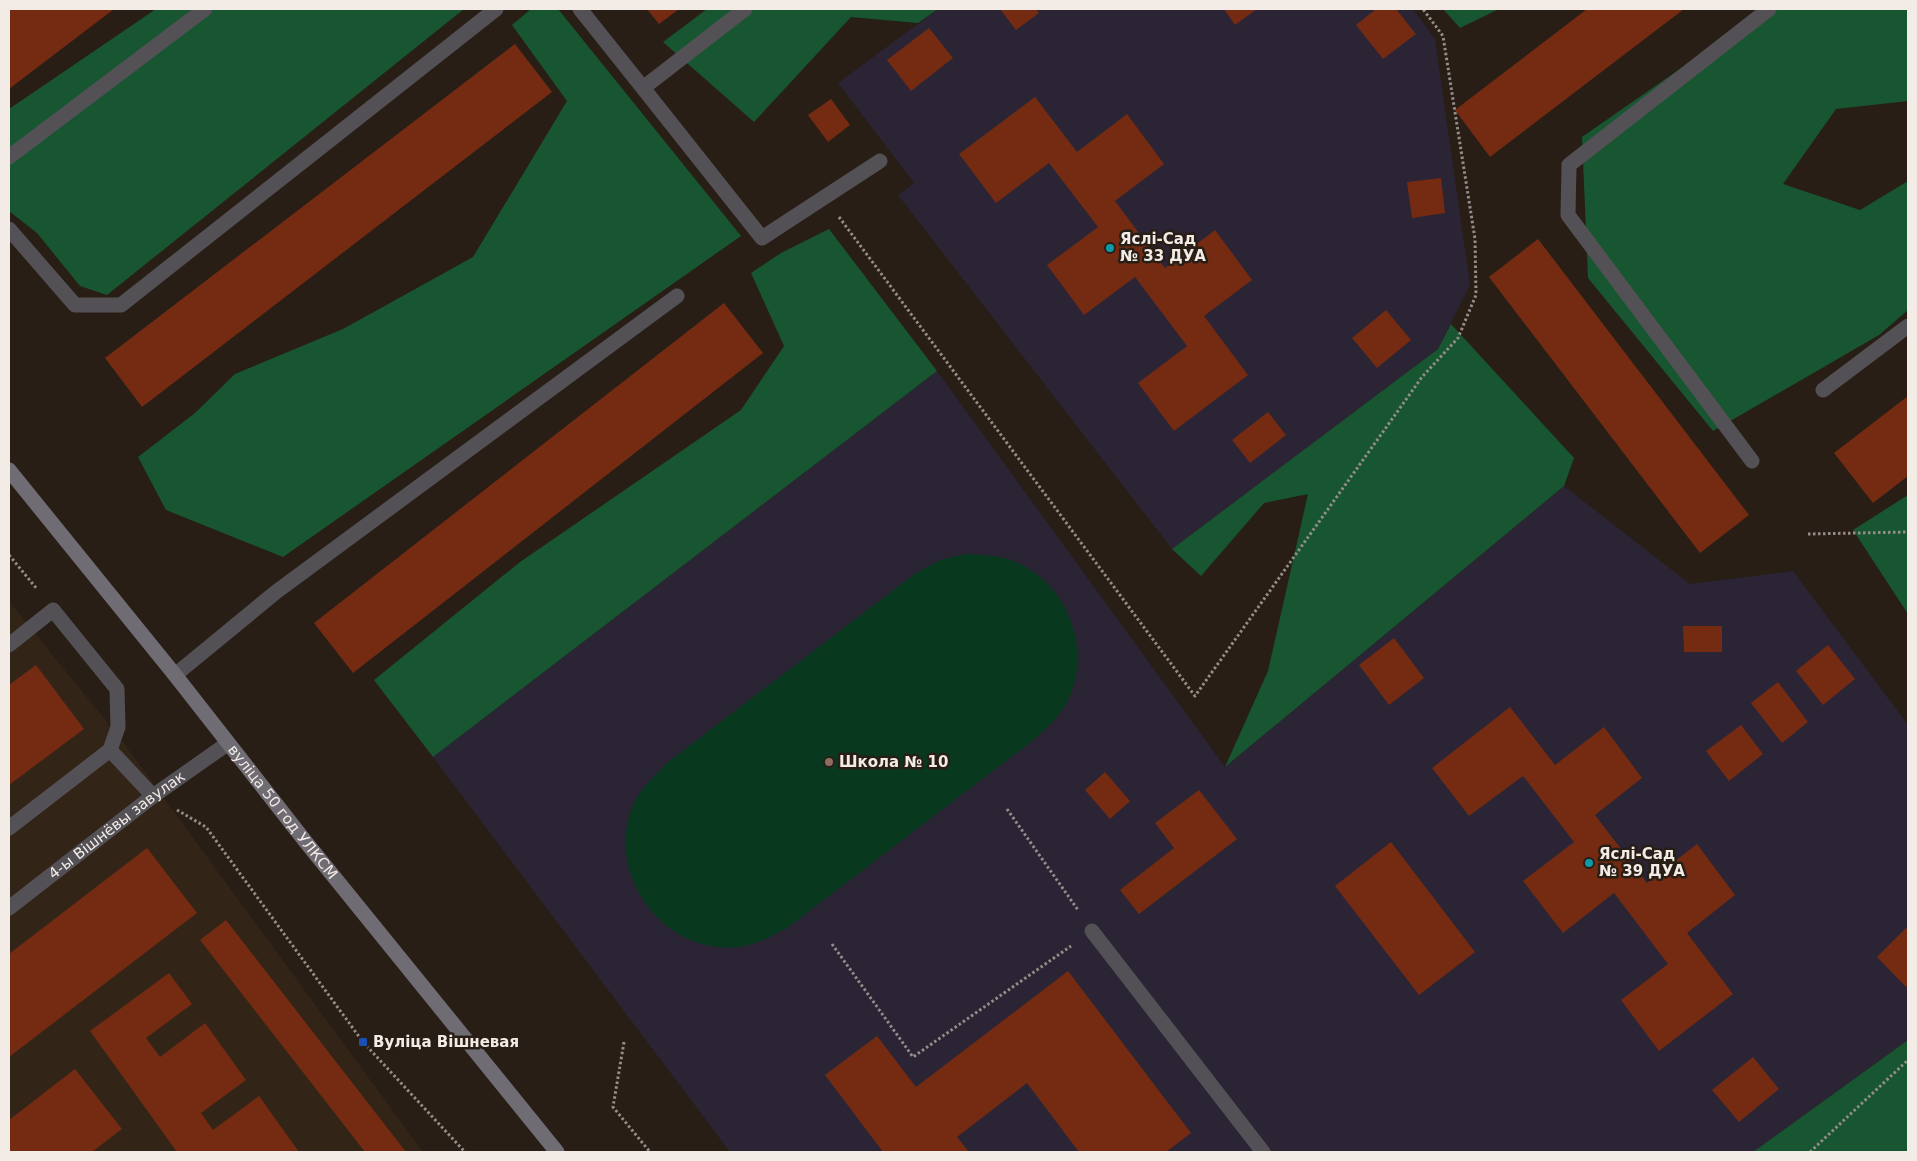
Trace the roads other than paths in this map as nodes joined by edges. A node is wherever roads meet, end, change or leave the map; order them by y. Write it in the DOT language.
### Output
graph roads {
  1 [pos="205,9"];
  2 [pos="496,9"];
  3 [pos="580,9"];
  4 [pos="745,9"];
  5 [pos="1769,9"];
  6 [pos="643,88"];
  7 [pos="9,157"];
  8 [pos="880,161"];
  9 [pos="9,229"];
  10 [pos="677,296"];
  11 [pos="1908,326"];
  12 [pos="1823,390"];
  13 [pos="1752,461"];
  14 [pos="9,470"];
  15 [pos="9,646"];
  16 [pos="175,675"];
  17 [pos="227,744"];
  18 [pos="110,750"];
  19 [pos="153,796"];
  20 [pos="9,828"];
  21 [pos="9,908"];
  22 [pos="1092,931"];
  23 [pos="557,1152"];
  24 [pos="1263,1152"];
  1 -- 7 [label="street"];
  2 -- 9 [label="street"];
  3 -- 6 [label="street"];
  4 -- 6 [label="street"];
  5 -- 13 [label="street"];
  6 -- 8 [label="street"];
  10 -- 16 [label="street"];
  11 -- 12 [label="street"];
  14 -- 16 [label="main road, вуліца 50 год УЛКСМ"];
  15 -- 18 [label="street"];
  16 -- 17 [label="main road, вуліца 50 год УЛКСМ"];
  17 -- 19 [label="street, 4-ы Вішнёвы завулак"];
  17 -- 23 [label="main road, вуліца 50 год УЛКСМ"];
  18 -- 19 [label="street"];
  18 -- 20 [label="street"];
  19 -- 21 [label="street, 4-ы Вішнёвы завулак"];
  22 -- 24 [label="street"];
}
